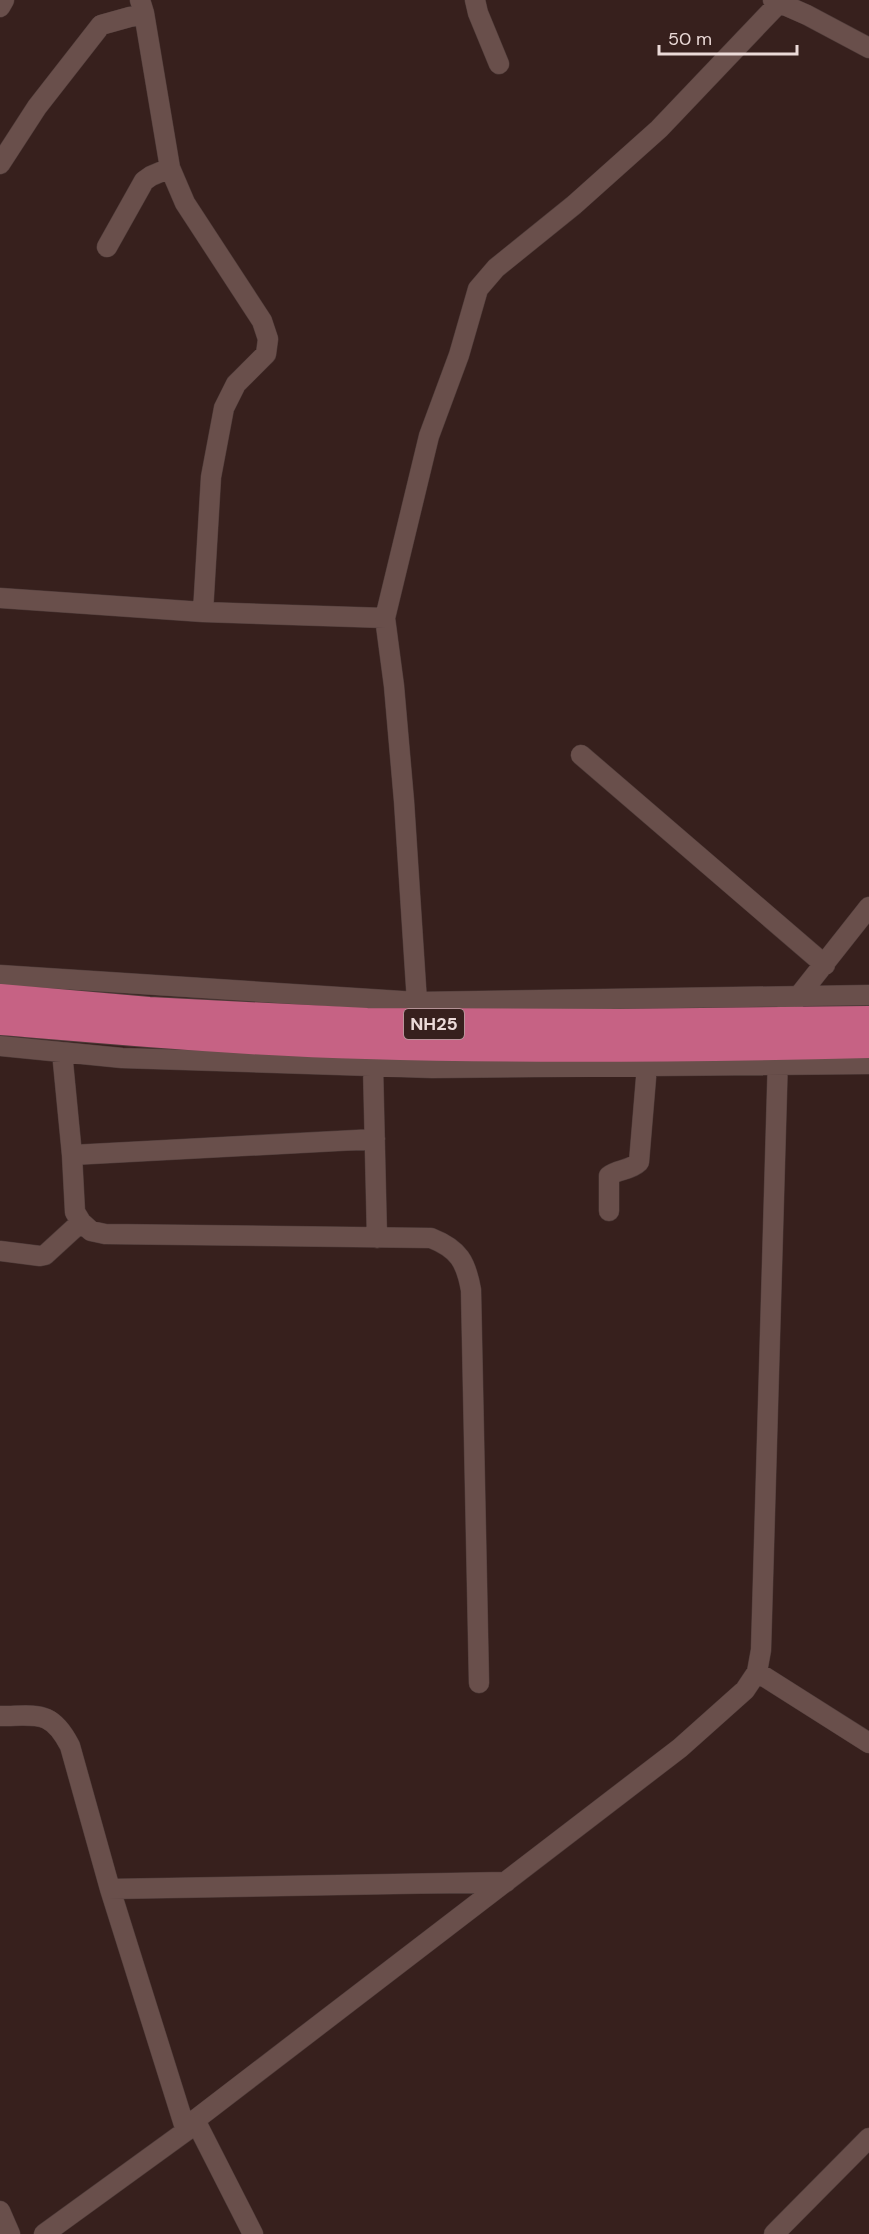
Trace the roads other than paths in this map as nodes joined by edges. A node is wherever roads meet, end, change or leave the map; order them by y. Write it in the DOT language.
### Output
graph roads {
  1 [pos="4,0"];
  2 [pos="475,0"];
  3 [pos="776,2"];
  4 [pos="0,7"];
  5 [pos="142,7"];
  6 [pos="869,48"];
  7 [pos="499,64"];
  8 [pos="0,164"];
  9 [pos="171,168"];
  10 [pos="107,247"];
  11 [pos="0,598"];
  12 [pos="203,612"];
  13 [pos="385,618"];
  14 [pos="581,755"];
  15 [pos="869,907"];
  16 [pos="825,965"];
  17 [pos="0,975"];
  18 [pos="869,994"];
  19 [pos="800,996"];
  20 [pos="0,998"];
  21 [pos="417,1002"];
  22 [pos="869,1020"];
  23 [pos="0,1021"];
  24 [pos="779,1044"];
  25 [pos="869,1044"];
  26 [pos="0,1046"];
  27 [pos="62,1052"];
  28 [pos="869,1064"];
  29 [pos="373,1066"];
  30 [pos="647,1066"];
  31 [pos="375,1139"];
  32 [pos="72,1155"];
  33 [pos="609,1211"];
  34 [pos="81,1222"];
  35 [pos="377,1238"];
  36 [pos="0,1251"];
  37 [pos="757,1672"];
  38 [pos="479,1683"];
  39 [pos="0,1716"];
  40 [pos="869,1743"];
  41 [pos="506,1882"];
  42 [pos="110,1889"];
  43 [pos="190,2126"];
  44 [pos="869,2138"];
  45 [pos="0,2211"];
  46 [pos="10,2234"];
  47 [pos="44,2234"];
  48 [pos="253,2234"];
  49 [pos="774,2234"];
  1 -- 4 [label="street"];
  2 -- 7 [label="street"];
  3 -- 6 [label="street"];
  3 -- 13 [label="street"];
  5 -- 8 [label="street"];
  5 -- 9 [label="street"];
  9 -- 10 [label="street"];
  9 -- 12 [label="street"];
  11 -- 12 [label="street"];
  12 -- 13 [label="street"];
  13 -- 21 [label="street"];
  14 -- 16 [label="street"];
  15 -- 16 [label="street"];
  16 -- 19 [label="street"];
  17 -- 21 [label="street"];
  18 -- 19 [label="street"];
  19 -- 21 [label="street"];
  19 -- 24 [label="street"];
  20 -- 24 [label="highway, NH25"];
  22 -- 24 [label="highway, NH25"];
  23 -- 24 [label="highway, NH25"];
  24 -- 25 [label="highway, NH25"];
  24 -- 28 [label="street"];
  24 -- 30 [label="street"];
  24 -- 37 [label="street"];
  26 -- 27 [label="street"];
  27 -- 29 [label="street"];
  27 -- 32 [label="street"];
  29 -- 30 [label="street"];
  29 -- 31 [label="street"];
  30 -- 33 [label="street"];
  31 -- 32 [label="street"];
  31 -- 35 [label="street"];
  32 -- 34 [label="street"];
  34 -- 35 [label="street"];
  34 -- 36 [label="street"];
  35 -- 38 [label="street"];
  37 -- 40 [label="street"];
  37 -- 41 [label="street"];
  39 -- 42 [label="street"];
  41 -- 42 [label="street"];
  41 -- 43 [label="street"];
  42 -- 43 [label="street"];
  43 -- 47 [label="street"];
  43 -- 48 [label="street"];
  44 -- 49 [label="street"];
  45 -- 46 [label="street"];
}
